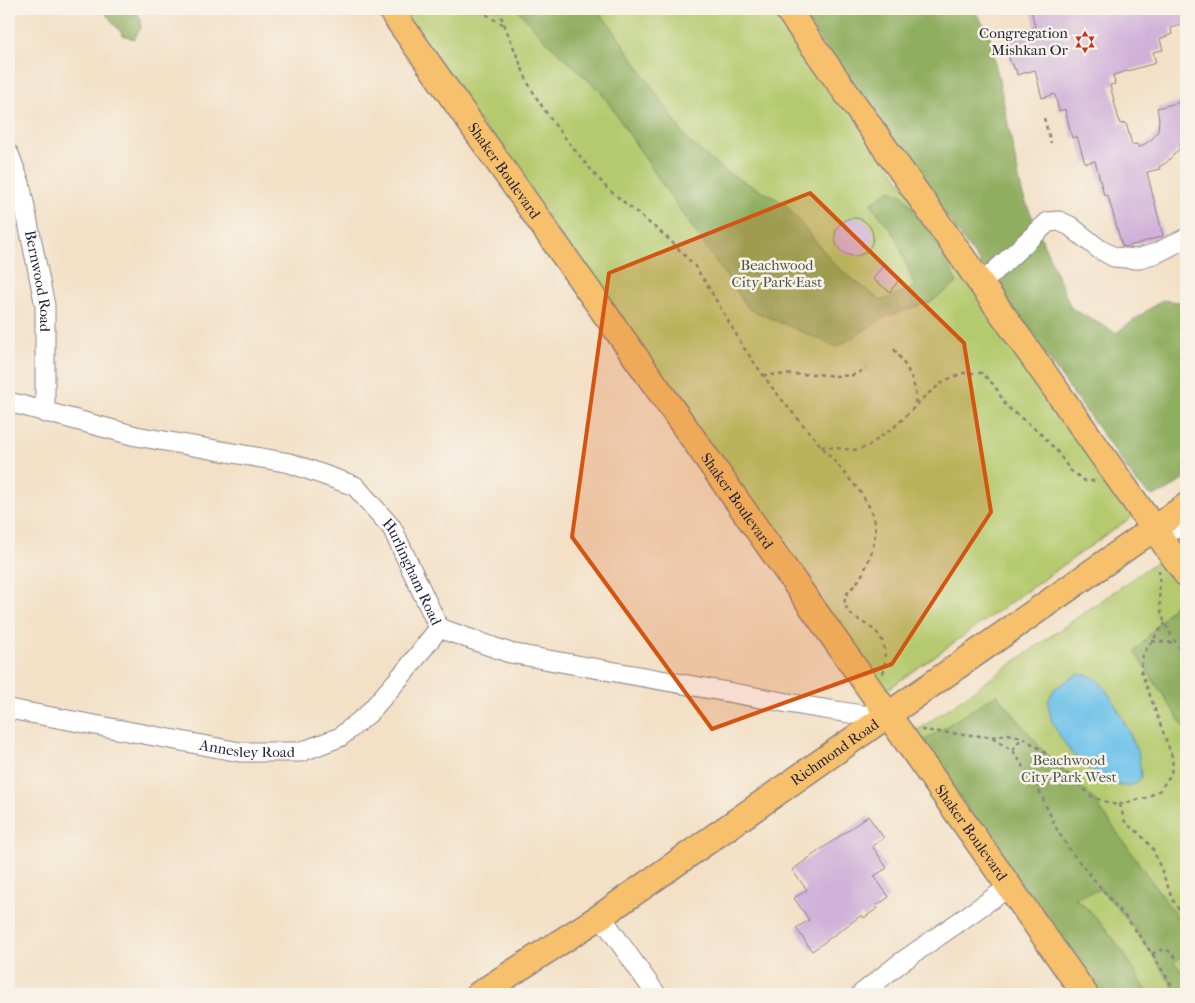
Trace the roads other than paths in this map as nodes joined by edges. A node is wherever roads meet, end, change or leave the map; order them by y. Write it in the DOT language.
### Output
graph roads {
  1 [pos="390,9"];
  2 [pos="787,9"];
  3 [pos="9,154"];
  4 [pos="1186,238"];
  5 [pos="981,284"];
  6 [pos="9,402"];
  7 [pos="45,413"];
  8 [pos="1186,506"];
  9 [pos="1154,529"];
  10 [pos="1186,529"];
  11 [pos="1186,574"];
  12 [pos="439,628"];
  13 [pos="9,708"];
  14 [pos="888,715"];
  15 [pos="1009,887"];
  16 [pos="601,916"];
  17 [pos="479,994"];
  18 [pos="656,994"];
  19 [pos="861,994"];
  20 [pos="1085,994"];
  1 -- 14 [label="main road, Shaker Boulevard"];
  2 -- 5 [label="main road"];
  3 -- 7 [label="street, Bernwood Road"];
  4 -- 5 [label="street"];
  5 -- 9 [label="main road"];
  6 -- 7 [label="street, Hurlingham Road"];
  7 -- 12 [label="street, Hurlingham Road"];
  8 -- 9 [label="main road, Richmond Road"];
  9 -- 10 [label="street"];
  9 -- 11 [label="main road"];
  9 -- 14 [label="main road, Richmond Road"];
  12 -- 13 [label="street, Annesley Road"];
  12 -- 14 [label="street, Hurlingham Road"];
  14 -- 15 [label="main road, Shaker Boulevard"];
  14 -- 16 [label="main road, Richmond Road"];
  15 -- 19 [label="street"];
  15 -- 20 [label="main road, Shaker Boulevard"];
  16 -- 17 [label="main road, Richmond Road"];
  16 -- 18 [label="street"];
}
